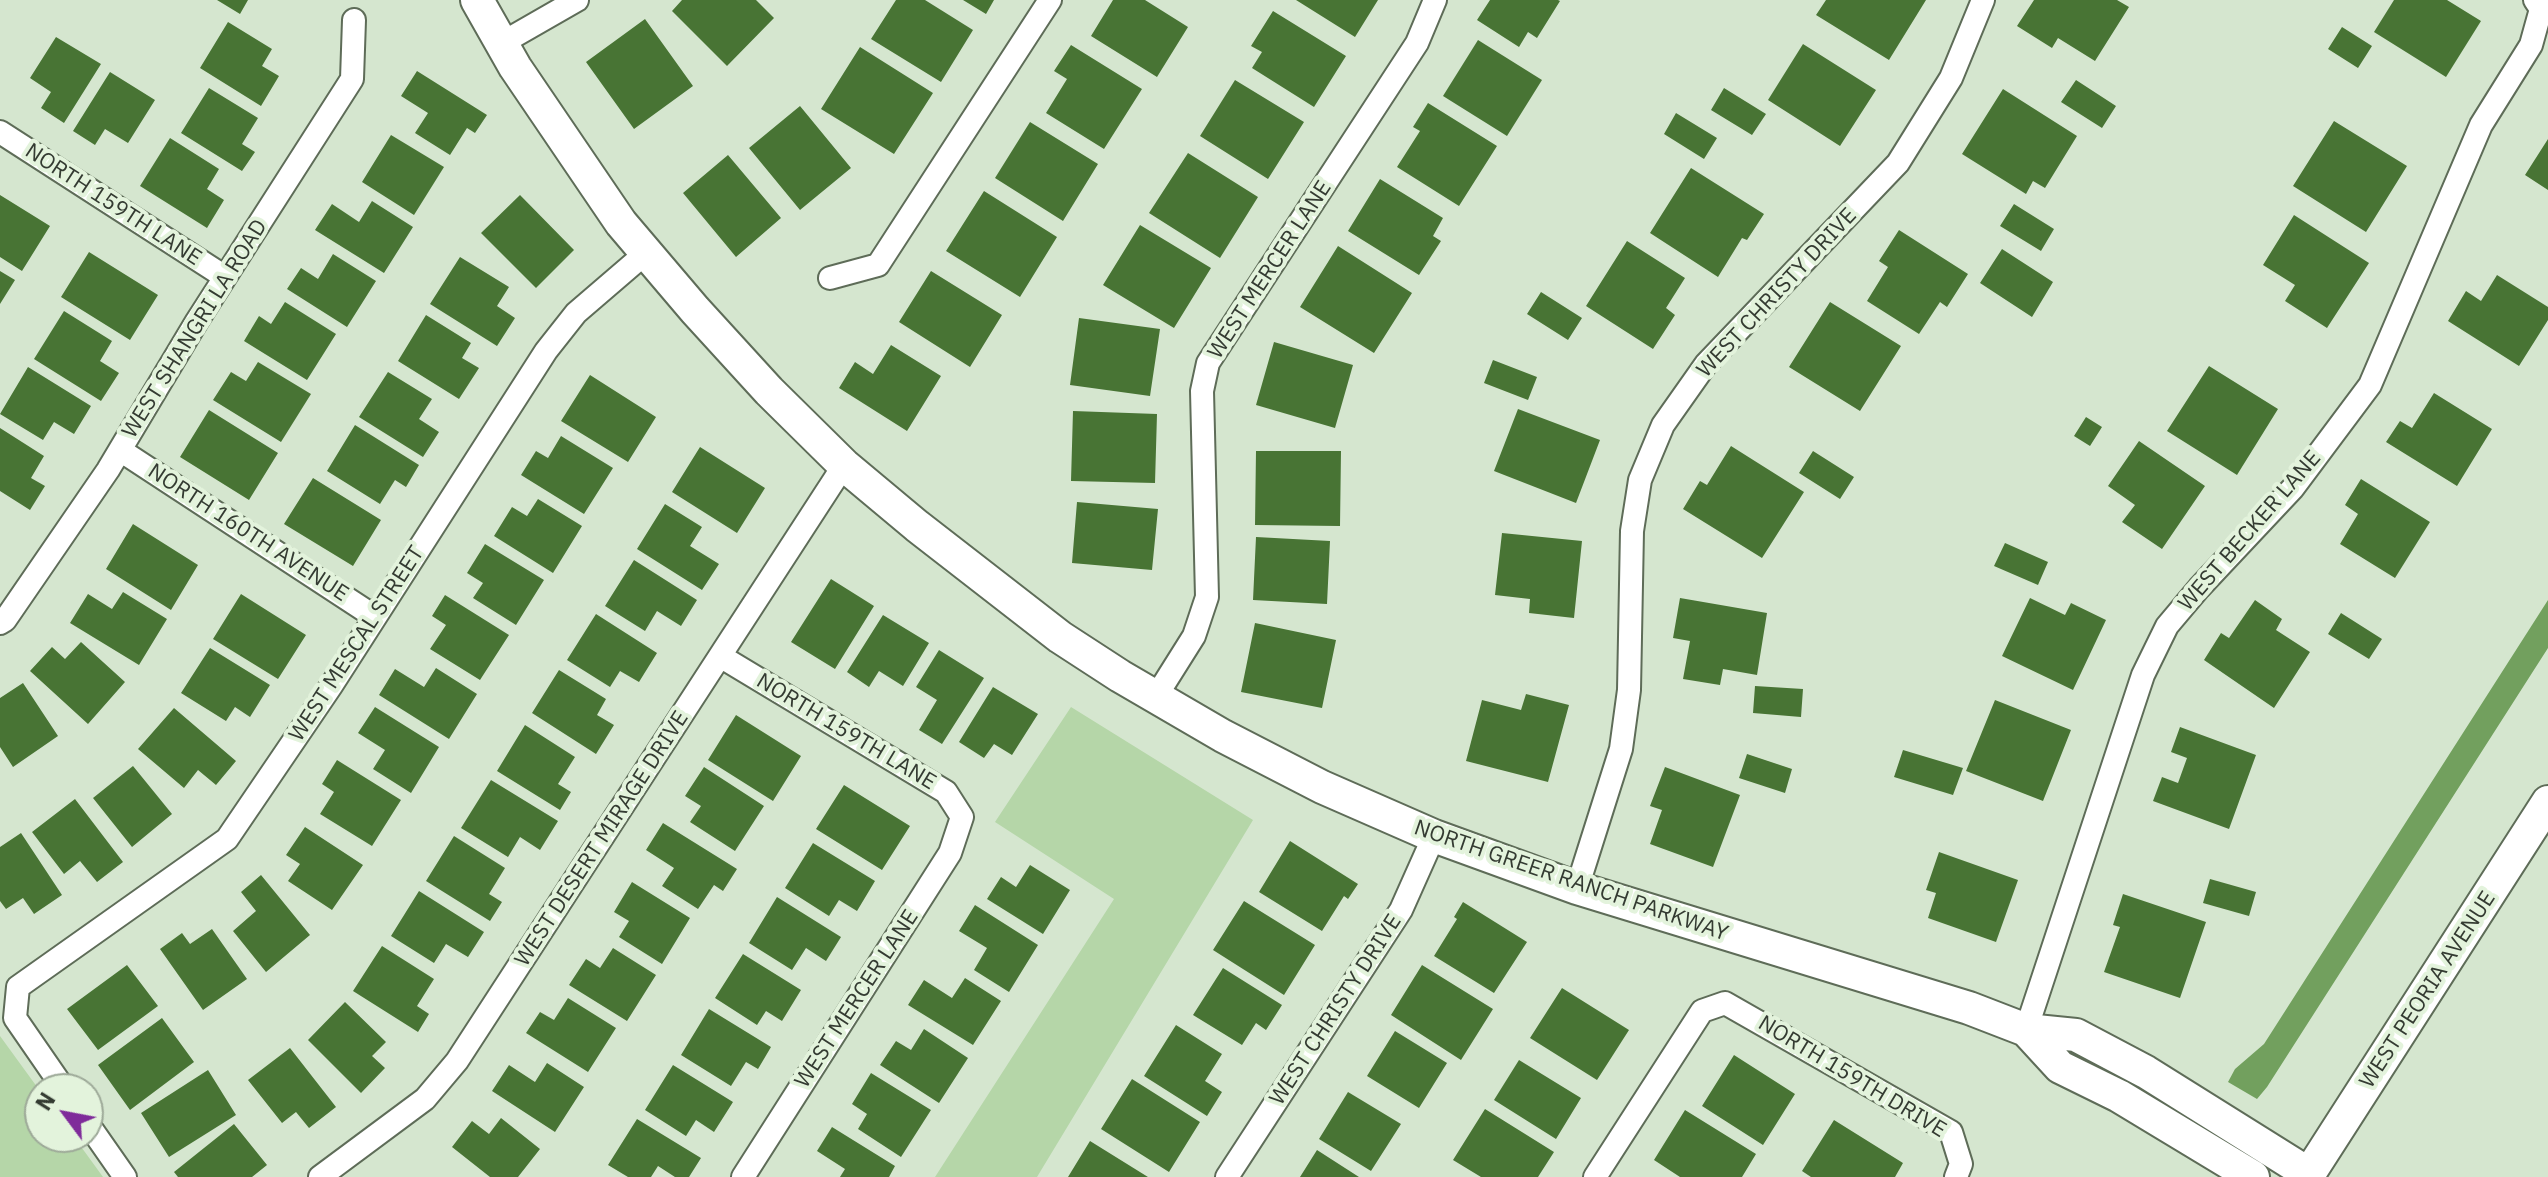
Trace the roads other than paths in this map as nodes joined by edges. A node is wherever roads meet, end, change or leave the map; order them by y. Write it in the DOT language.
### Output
graph roads {
  1 [pos="477,0"];
  2 [pos="577,0"];
  3 [pos="1050,0"];
  4 [pos="1435,0"];
  5 [pos="1983,0"];
  6 [pos="2538,5"];
  7 [pos="354,20"];
  8 [pos="502,43"];
  9 [pos="0,132"];
  10 [pos="647,252"];
  11 [pos="225,277"];
  12 [pos="830,278"];
  13 [pos="120,450"];
  14 [pos="844,465"];
  15 [pos="375,617"];
  16 [pos="0,623"];
  17 [pos="720,656"];
  18 [pos="1155,698"];
  19 [pos="2548,802"];
  20 [pos="962,817"];
  21 [pos="1434,836"];
  22 [pos="1577,888"];
  23 [pos="2026,1030"];
  24 [pos="53,1073"];
  25 [pos="104,1147"];
  26 [pos="1959,1171"];
  27 [pos="329,1175"];
  28 [pos="2310,1176"];
  29 [pos="125,1177"];
  30 [pos="743,1177"];
  31 [pos="1227,1177"];
  32 [pos="1595,1177"];
  33 [pos="2253,1177"];
  1 -- 8 [label="street, NORTH GREER RANCH PARKWAY"];
  2 -- 8 [label="street"];
  3 -- 12 [label="street"];
  4 -- 18 [label="street, WEST MERCER LANE"];
  5 -- 22 [label="street, WEST CHRISTY DRIVE"];
  6 -- 23 [label="street, WEST BECKER LANE"];
  7 -- 11 [label="street, WEST SHANGRI LA ROAD"];
  8 -- 10 [label="street, NORTH GREER RANCH PARKWAY"];
  9 -- 11 [label="street, NORTH 159TH LANE"];
  10 -- 14 [label="street, NORTH GREER RANCH PARKWAY"];
  10 -- 15 [label="street, WEST MESCAL STREET"];
  11 -- 13 [label="street, WEST SHANGRI LA ROAD"];
  13 -- 15 [label="street, NORTH 160TH AVENUE"];
  13 -- 16 [label="street, WEST SHANGRI LA ROAD"];
  14 -- 17 [label="street, WEST DESERT MIRAGE DRIVE"];
  14 -- 18 [label="street, NORTH GREER RANCH PARKWAY"];
  15 -- 24 [label="street, WEST MESCAL STREET"];
  17 -- 20 [label="street, NORTH 159TH LANE"];
  17 -- 27 [label="street, WEST DESERT MIRAGE DRIVE"];
  18 -- 21 [label="street, NORTH GREER RANCH PARKWAY"];
  19 -- 28 [label="street, WEST PEORIA AVENUE"];
  20 -- 30 [label="street, WEST MERCER LANE"];
  21 -- 22 [label="street, NORTH GREER RANCH PARKWAY"];
  21 -- 31 [label="street, WEST CHRISTY DRIVE"];
  22 -- 23 [label="street, NORTH GREER RANCH PARKWAY"];
  23 -- 28 [label="street, NORTH GREER RANCH PARKWAY"];
  23 -- 33 [label="street, NORTH GREER RANCH PARKWAY"];
  25 -- 29 [label="street"];
  26 -- 32 [label="street, NORTH 159TH DRIVE"];
}
